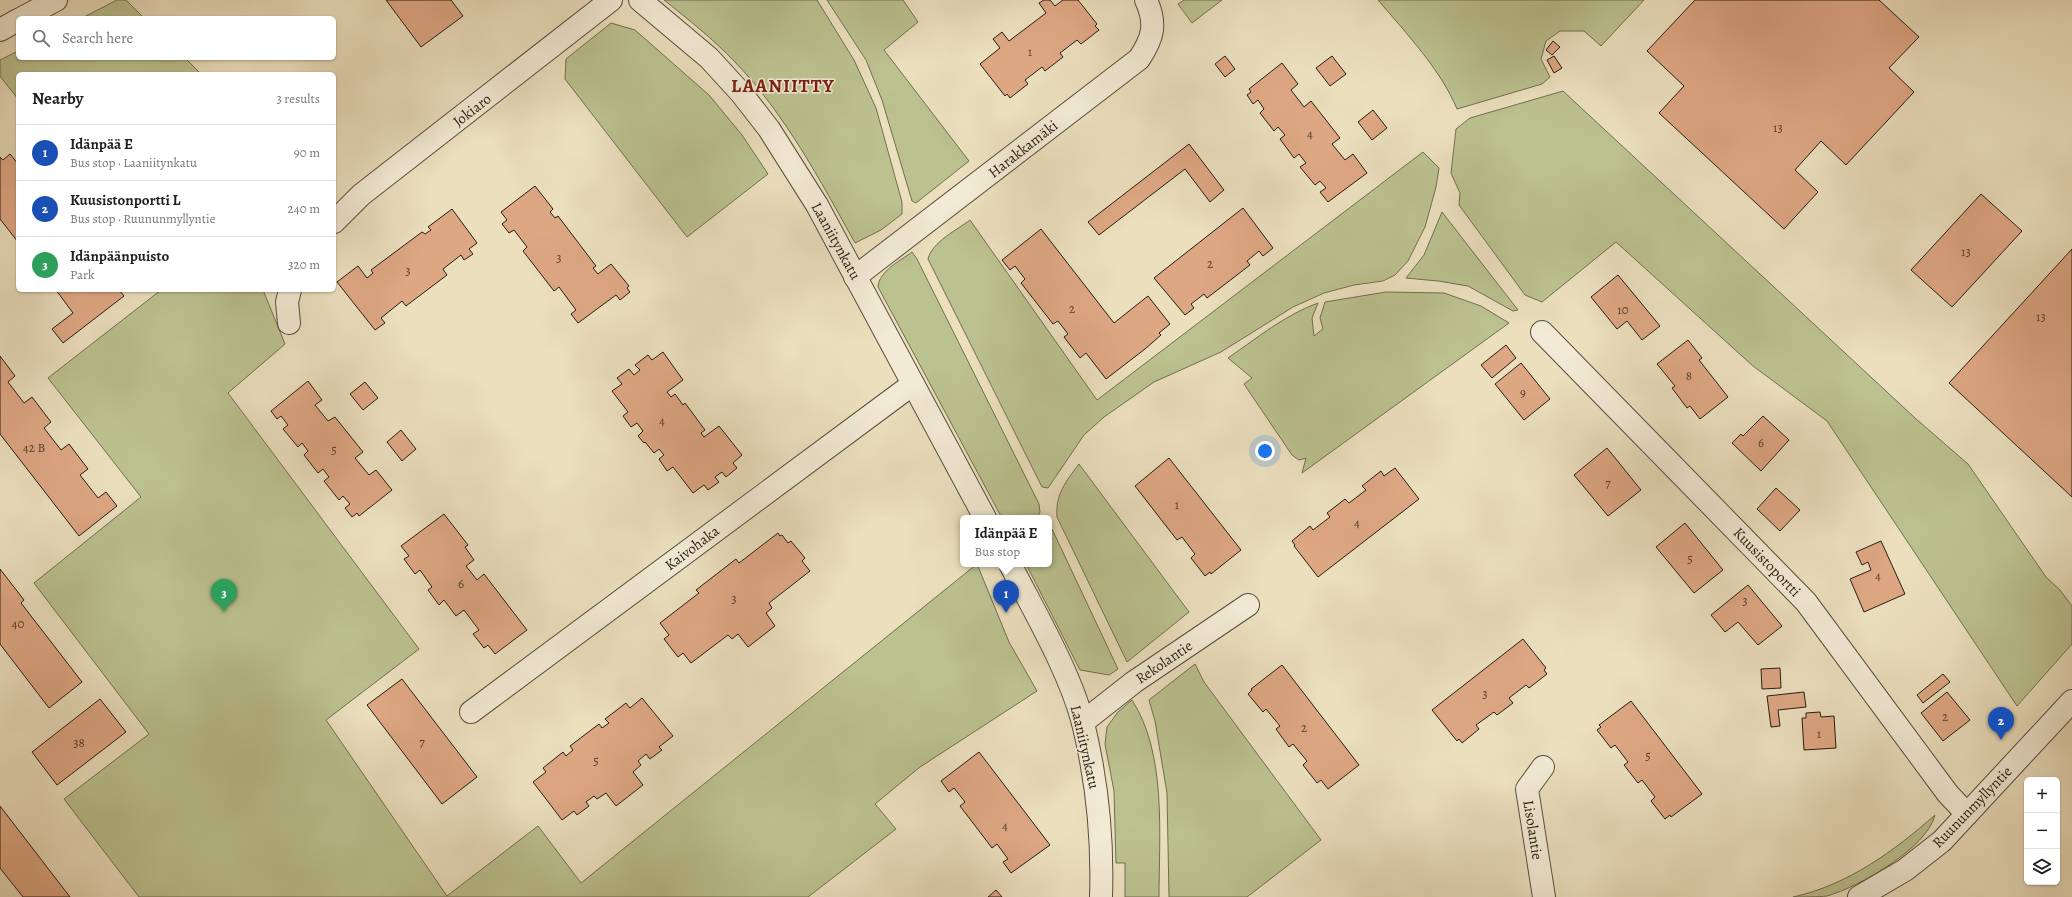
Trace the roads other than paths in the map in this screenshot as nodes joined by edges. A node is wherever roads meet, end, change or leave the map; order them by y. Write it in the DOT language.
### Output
graph roads {
  1 [pos="56,0"];
  2 [pos="611,0"];
  3 [pos="640,0"];
  4 [pos="1146,0"];
  5 [pos="26,16"];
  6 [pos="16,21"];
  7 [pos="0,30"];
  8 [pos="336,220"];
  9 [pos="855,277"];
  10 [pos="290,292"];
  11 [pos="290,322"];
  12 [pos="1542,332"];
  13 [pos="913,384"];
  14 [pos="983,515"];
  15 [pos="1012,567"];
  16 [pos="1248,605"];
  17 [pos="2072,701"];
  18 [pos="471,712"];
  19 [pos="1083,722"];
  20 [pos="1543,767"];
  21 [pos="1967,814"];
  22 [pos="1101,897"];
  23 [pos="1544,897"];
  24 [pos="1859,897"];
  1 -- 5 [label="street"];
  2 -- 8 [label="street, Jokiaro"];
  3 -- 9 [label="street, Laaniitynkatu"];
  4 -- 9 [label="street, Harakkamäki"];
  6 -- 7 [label="street"];
  9 -- 13 [label="street, Laaniitynkatu"];
  10 -- 11 [label="street"];
  12 -- 21 [label="street, Kuusistoportti"];
  13 -- 14 [label="street, Laaniitynkatu"];
  13 -- 18 [label="street, Kaivohaka"];
  15 -- 19 [label="street, Laaniitynkatu"];
  16 -- 19 [label="street, Rekolantie"];
  17 -- 21 [label="street, Ruununmyllyntie"];
  19 -- 22 [label="street, Laaniitynkatu"];
  20 -- 23 [label="street, Lisolantie"];
  21 -- 24 [label="street, Ruununmyllyntie"];
}
